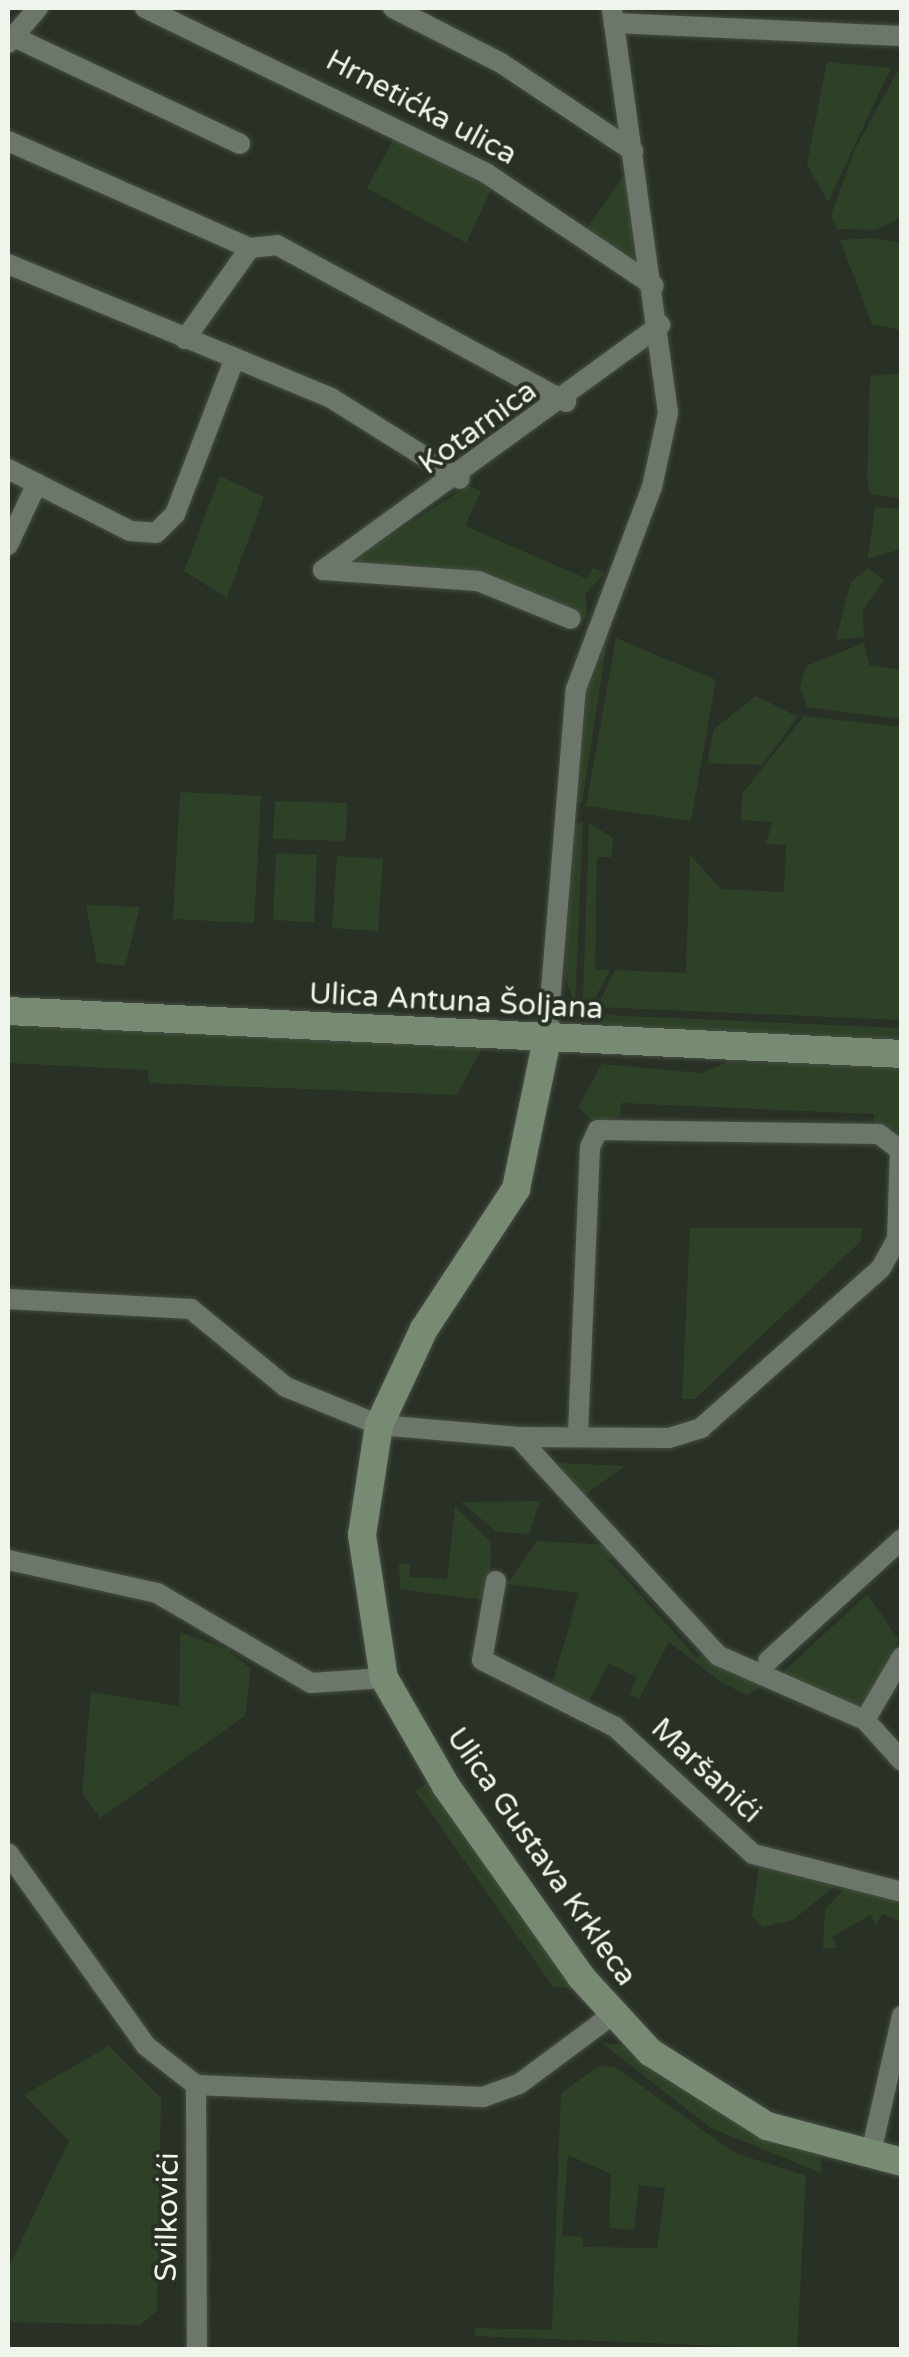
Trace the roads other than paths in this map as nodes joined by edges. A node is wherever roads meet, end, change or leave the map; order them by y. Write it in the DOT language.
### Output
graph roads {
  1 [pos="38,8"];
  2 [pos="145,8"];
  3 [pos="393,8"];
  4 [pos="613,15"];
  5 [pos="902,36"];
  6 [pos="11,40"];
  7 [pos="8,141"];
  8 [pos="240,144"];
  9 [pos="633,151"];
  10 [pos="250,248"];
  11 [pos="8,264"];
  12 [pos="654,286"];
  13 [pos="660,325"];
  14 [pos="184,338"];
  15 [pos="235,358"];
  16 [pos="566,402"];
  17 [pos="8,468"];
  18 [pos="460,479"];
  19 [pos="37,482"];
  20 [pos="8,546"];
  21 [pos="571,619"];
  22 [pos="8,1011"];
  23 [pos="547,1040"];
  24 [pos="902,1054"];
  25 [pos="896,1260"];
  26 [pos="8,1298"];
  27 [pos="379,1424"];
  28 [pos="578,1436"];
  29 [pos="518,1437"];
  30 [pos="902,1539"];
  31 [pos="8,1560"];
  32 [pos="496,1581"];
  33 [pos="902,1656"];
  34 [pos="768,1661"];
  35 [pos="384,1678"];
  36 [pos="865,1720"];
  37 [pos="902,1761"];
  38 [pos="8,1853"];
  39 [pos="902,1892"];
  40 [pos="612,2016"];
  41 [pos="902,2016"];
  42 [pos="196,2085"];
  43 [pos="870,2158"];
  44 [pos="902,2162"];
  45 [pos="197,2350"];
  1 -- 6 [label="street"];
  2 -- 12 [label="street, Hrnetićka ulica"];
  3 -- 9 [label="street"];
  4 -- 5 [label="street"];
  4 -- 9 [label="street"];
  6 -- 8 [label="street"];
  7 -- 10 [label="street"];
  9 -- 12 [label="street"];
  10 -- 14 [label="street"];
  10 -- 16 [label="street"];
  11 -- 14 [label="street"];
  12 -- 13 [label="street"];
  13 -- 16 [label="street, Kotarnica"];
  13 -- 23 [label="street"];
  14 -- 15 [label="street"];
  15 -- 18 [label="street"];
  15 -- 19 [label="street"];
  16 -- 18 [label="street, Kotarnica"];
  17 -- 19 [label="street"];
  18 -- 21 [label="street, Kotarnica"];
  19 -- 20 [label="street"];
  22 -- 23 [label="street, Ulica Antuna Šoljana"];
  23 -- 24 [label="street, Ulica Antuna Šoljana"];
  23 -- 27 [label="street, Ulica Gustava Krkleca"];
  25 -- 28 [label="street"];
  25 -- 28 [label="street"];
  26 -- 27 [label="street"];
  27 -- 29 [label="street"];
  27 -- 35 [label="street, Ulica Gustava Krkleca"];
  28 -- 29 [label="street"];
  29 -- 36 [label="street"];
  30 -- 34 [label="street"];
  31 -- 35 [label="street"];
  32 -- 39 [label="street, Maršanići"];
  33 -- 36 [label="street"];
  35 -- 40 [label="street, Ulica Gustava Krkleca"];
  36 -- 37 [label="street"];
  38 -- 42 [label="street"];
  40 -- 42 [label="street"];
  40 -- 43 [label="street, Ulica Gustava Krkleca"];
  41 -- 43 [label="street"];
  42 -- 45 [label="street, Svilkovići"];
  43 -- 44 [label="street, Ulica Gustava Krkleca"];
}
